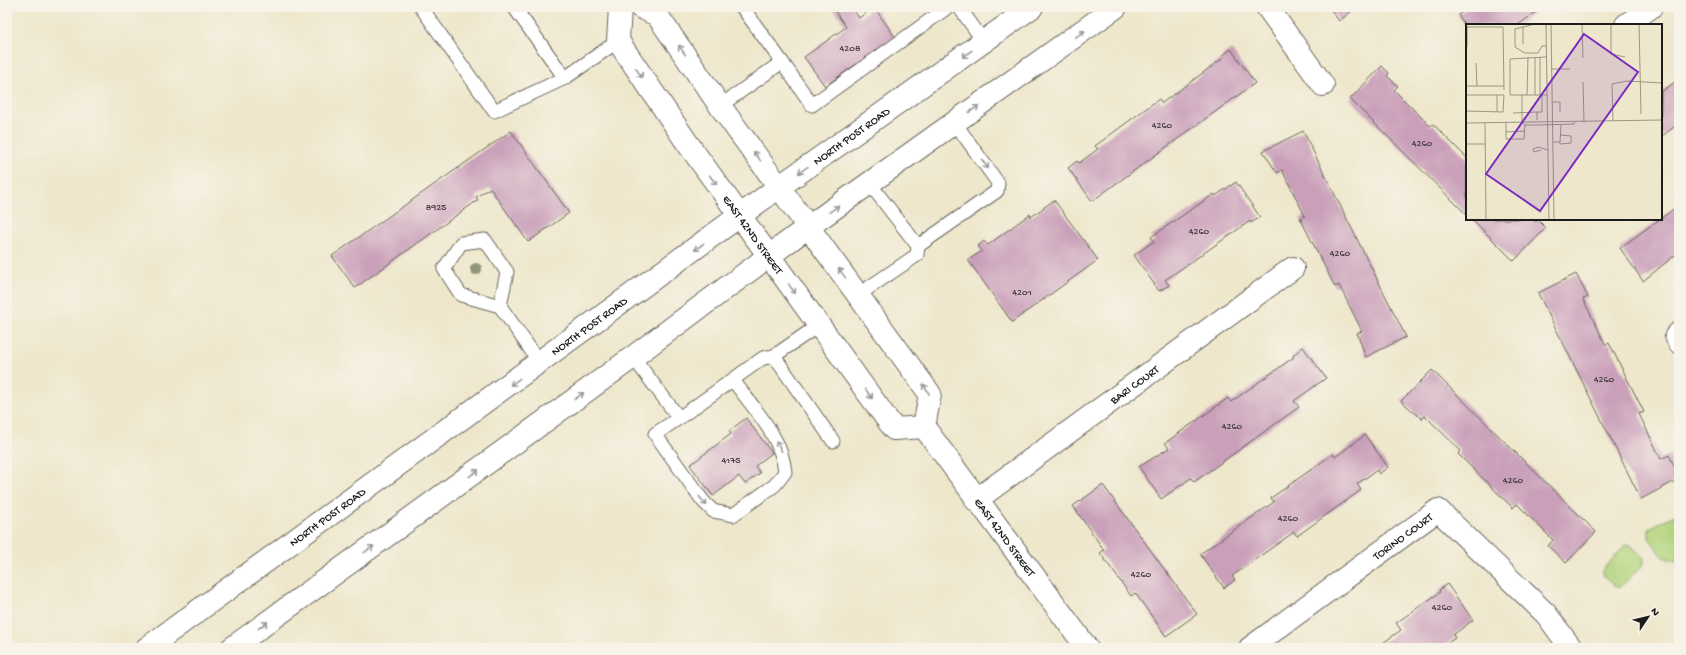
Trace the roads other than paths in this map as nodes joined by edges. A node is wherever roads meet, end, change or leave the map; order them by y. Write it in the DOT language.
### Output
graph roads {
  1 [pos="421,7"];
  2 [pos="514,7"];
  3 [pos="620,7"];
  4 [pos="640,7"];
  5 [pos="742,7"];
  6 [pos="948,7"];
  7 [pos="959,7"];
  8 [pos="1032,7"];
  9 [pos="1116,7"];
  10 [pos="1267,7"];
  11 [pos="1651,7"];
  12 [pos="1627,24"];
  13 [pos="618,41"];
  14 [pos="984,42"];
  15 [pos="782,62"];
  16 [pos="565,78"];
  17 [pos="1323,85"];
  18 [pos="720,106"];
  19 [pos="955,122"];
  20 [pos="870,184"];
  21 [pos="779,187"];
  22 [pos="740,216"];
  23 [pos="808,228"];
  24 [pos="918,246"];
  25 [pos="769,258"];
  26 [pos="1293,268"];
  27 [pos="858,295"];
  28 [pos="500,306"];
  29 [pos="819,325"];
  30 [pos="1679,333"];
  31 [pos="1679,342"];
  32 [pos="774,356"];
  33 [pos="633,357"];
  34 [pos="540,363"];
  35 [pos="733,380"];
  36 [pos="679,418"];
  37 [pos="924,427"];
  38 [pos="833,441"];
  39 [pos="976,500"];
  40 [pos="147,648"];
  41 [pos="232,648"];
  42 [pos="1087,648"];
  43 [pos="1250,648"];
  44 [pos="1571,648"];
  1 -- 16 [label="lane"];
  2 -- 16 [label="lane"];
  3 -- 13 [label="street"];
  18 -- 4 [label="street, one-way"];
  5 -- 15 [label="lane"];
  6 -- 15 [label="lane"];
  7 -- 14 [label="lane"];
  8 -- 14 [label="street, NORTH POST ROAD"];
  19 -- 9 [label="street, one-way"];
  10 -- 17 [label="street"];
  11 -- 12 [label="street"];
  13 -- 16 [label="lane"];
  13 -- 22 [label="street, EAST 42ND STREET, one-way"];
  14 -- 21 [label="street, NORTH POST ROAD, one-way"];
  15 -- 18 [label="lane"];
  21 -- 18 [label="street, one-way"];
  19 -- 20 [label="street"];
  19 -- 24 [label="lane, one-way"];
  23 -- 20 [label="street, one-way"];
  20 -- 24 [label="lane"];
  21 -- 22 [label="street, NORTH POST ROAD"];
  21 -- 23 [label="street"];
  22 -- 25 [label="street, EAST 42ND STREET"];
  22 -- 34 [label="street, NORTH POST ROAD, one-way"];
  23 -- 25 [label="street"];
  27 -- 23 [label="street, one-way"];
  24 -- 27 [label="lane"];
  25 -- 29 [label="street, EAST 42ND STREET, one-way"];
  25 -- 33 [label="street"];
  26 -- 39 [label="street, BARI COURT"];
  37 -- 27 [label="street, one-way"];
  28 -- 28 [label="lane"];
  28 -- 34 [label="lane"];
  29 -- 32 [label="lane"];
  29 -- 37 [label="street, EAST 42ND STREET, one-way"];
  30 -- 31 [label="street"];
  32 -- 35 [label="lane"];
  32 -- 38 [label="lane"];
  33 -- 36 [label="lane"];
  41 -- 33 [label="street, one-way"];
  34 -- 40 [label="street, NORTH POST ROAD, one-way"];
  35 -- 36 [label="lane"];
  36 -- 35 [label="lane, one-way"];
  37 -- 39 [label="street, EAST 42ND STREET"];
  39 -- 42 [label="street, EAST 42ND STREET"];
  43 -- 44 [label="street, TORINO COURT"];
}
